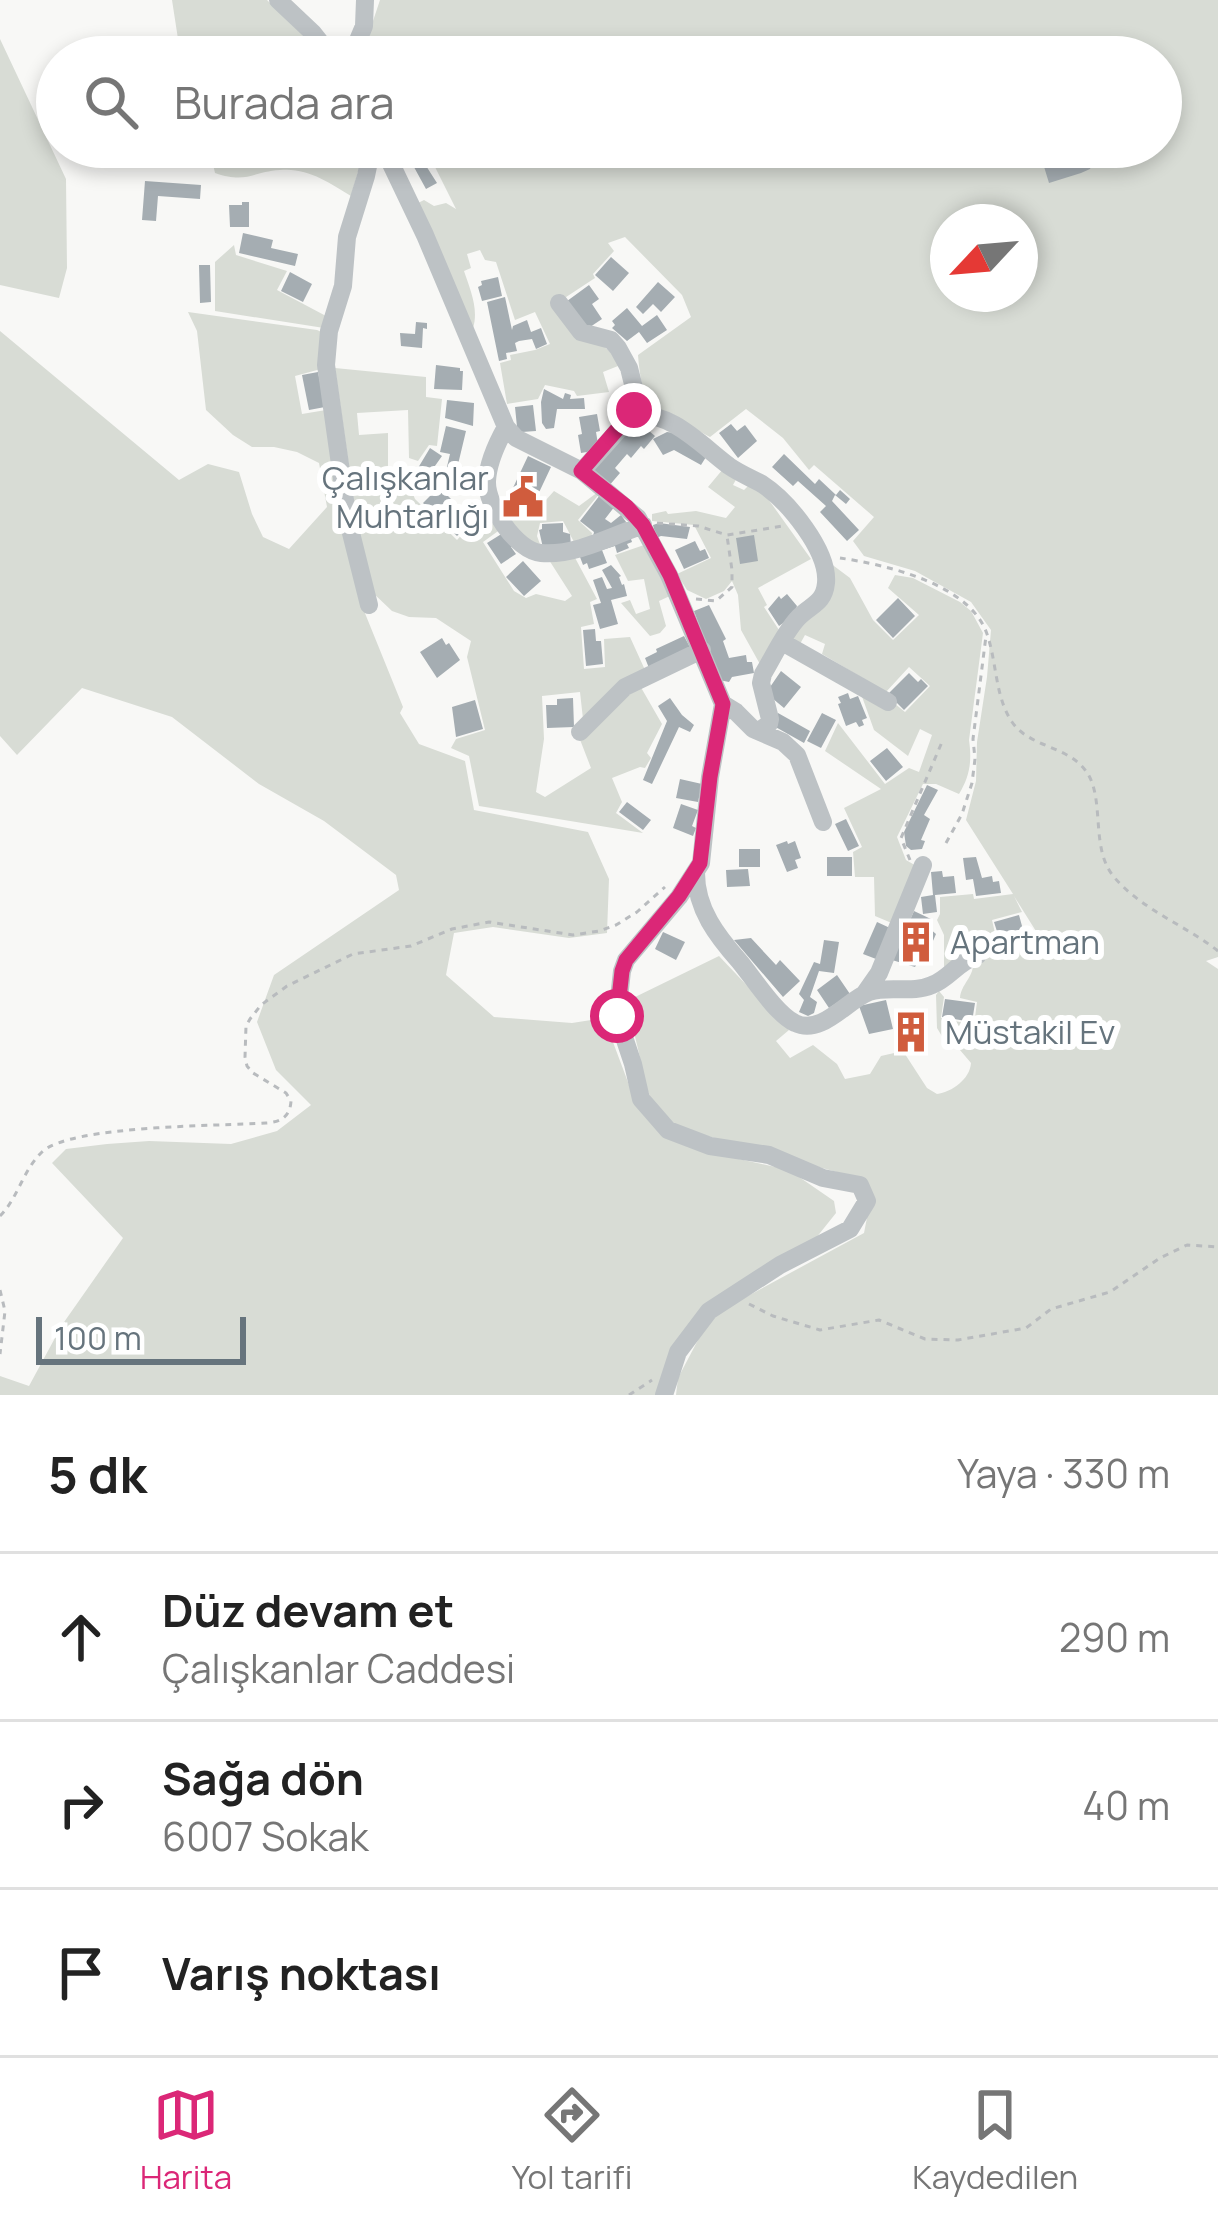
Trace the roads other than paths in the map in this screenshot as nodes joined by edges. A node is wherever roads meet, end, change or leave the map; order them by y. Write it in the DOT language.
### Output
graph roads {
  1 [pos="278,0"];
  2 [pos="365,0"];
  3 [pos="316,36"];
  4 [pos="360,36"];
  5 [pos="368,168"];
  6 [pos="392,168"];
  7 [pos="559,303"];
  8 [pos="632,415"];
  9 [pos="506,427"];
  10 [pos="581,471"];
  11 [pos="643,525"];
  12 [pos="368,605"];
  13 [pos="782,642"];
  14 [pos="702,650"];
  15 [pos="888,703"];
  16 [pos="723,704"];
  17 [pos="760,730"];
  18 [pos="580,732"];
  19 [pos="824,822"];
  20 [pos="700,864"];
  21 [pos="923,865"];
  22 [pos="978,955"];
  23 [pos="866,993"];
  24 [pos="664,1395"];
  1 -- 3 [label="street"];
  2 -- 4 [label="street"];
  5 -- 12 [label="street"];
  6 -- 9 [label="street"];
  7 -- 8 [label="street"];
  8 -- 10 [label="street"];
  8 -- 13 [label="street"];
  9 -- 10 [label="street"];
  9 -- 11 [label="street"];
  10 -- 11 [label="street"];
  11 -- 14 [label="street"];
  13 -- 15 [label="street"];
  13 -- 17 [label="street"];
  14 -- 16 [label="street"];
  14 -- 18 [label="street"];
  16 -- 17 [label="street"];
  16 -- 20 [label="street"];
  17 -- 19 [label="street"];
  20 -- 23 [label="street"];
  20 -- 24 [label="street"];
  21 -- 23 [label="street"];
  22 -- 23 [label="street"];
}
